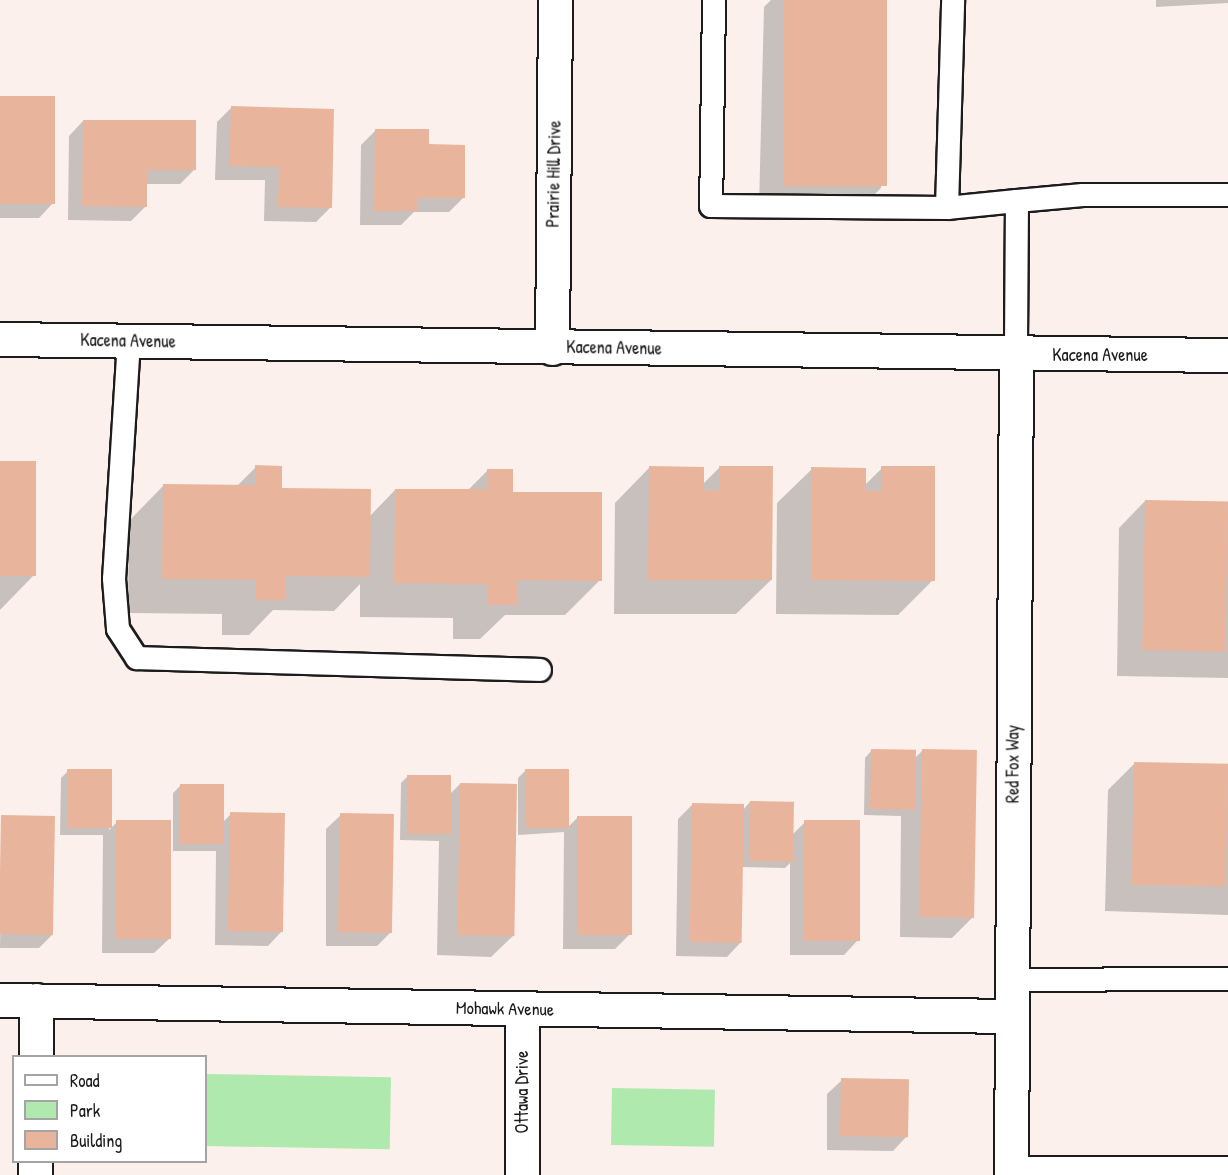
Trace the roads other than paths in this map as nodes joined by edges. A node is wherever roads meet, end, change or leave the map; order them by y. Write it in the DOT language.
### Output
graph roads {
  1 [pos="555,0"];
  2 [pos="714,0"];
  3 [pos="953,0"];
  4 [pos="1228,195"];
  5 [pos="1017,201"];
  6 [pos="947,208"];
  7 [pos="0,339"];
  8 [pos="129,341"];
  9 [pos="552,348"];
  10 [pos="1016,354"];
  11 [pos="1228,355"];
  12 [pos="540,670"];
  13 [pos="1228,979"];
  14 [pos="1011,980"];
  15 [pos="0,1000"];
  16 [pos="36,1000"];
  17 [pos="522,1010"];
  18 [pos="1011,1016"];
  19 [pos="36,1055"];
  20 [pos="1228,1168"];
  21 [pos="1011,1172"];
  22 [pos="522,1175"];
  1 -- 9 [label="street, Prairie Hill Drive"];
  2 -- 6 [label="lane"];
  3 -- 6 [label="lane"];
  4 -- 5 [label="lane"];
  5 -- 6 [label="lane"];
  5 -- 10 [label="lane"];
  7 -- 8 [label="street, Kacena Avenue"];
  8 -- 9 [label="street, Kacena Avenue"];
  8 -- 12 [label="lane"];
  9 -- 10 [label="street, Kacena Avenue"];
  10 -- 11 [label="street, Kacena Avenue"];
  10 -- 14 [label="street, Red Fox Way"];
  13 -- 14 [label="lane"];
  14 -- 18 [label="street, Red Fox Way"];
  15 -- 16 [label="street, Mohawk Avenue"];
  16 -- 17 [label="street, Mohawk Avenue"];
  16 -- 19 [label="street"];
  17 -- 18 [label="street, Mohawk Avenue"];
  17 -- 22 [label="street, Ottawa Drive"];
  18 -- 21 [label="street, Red Fox Way"];
  20 -- 21 [label="lane"];
}
